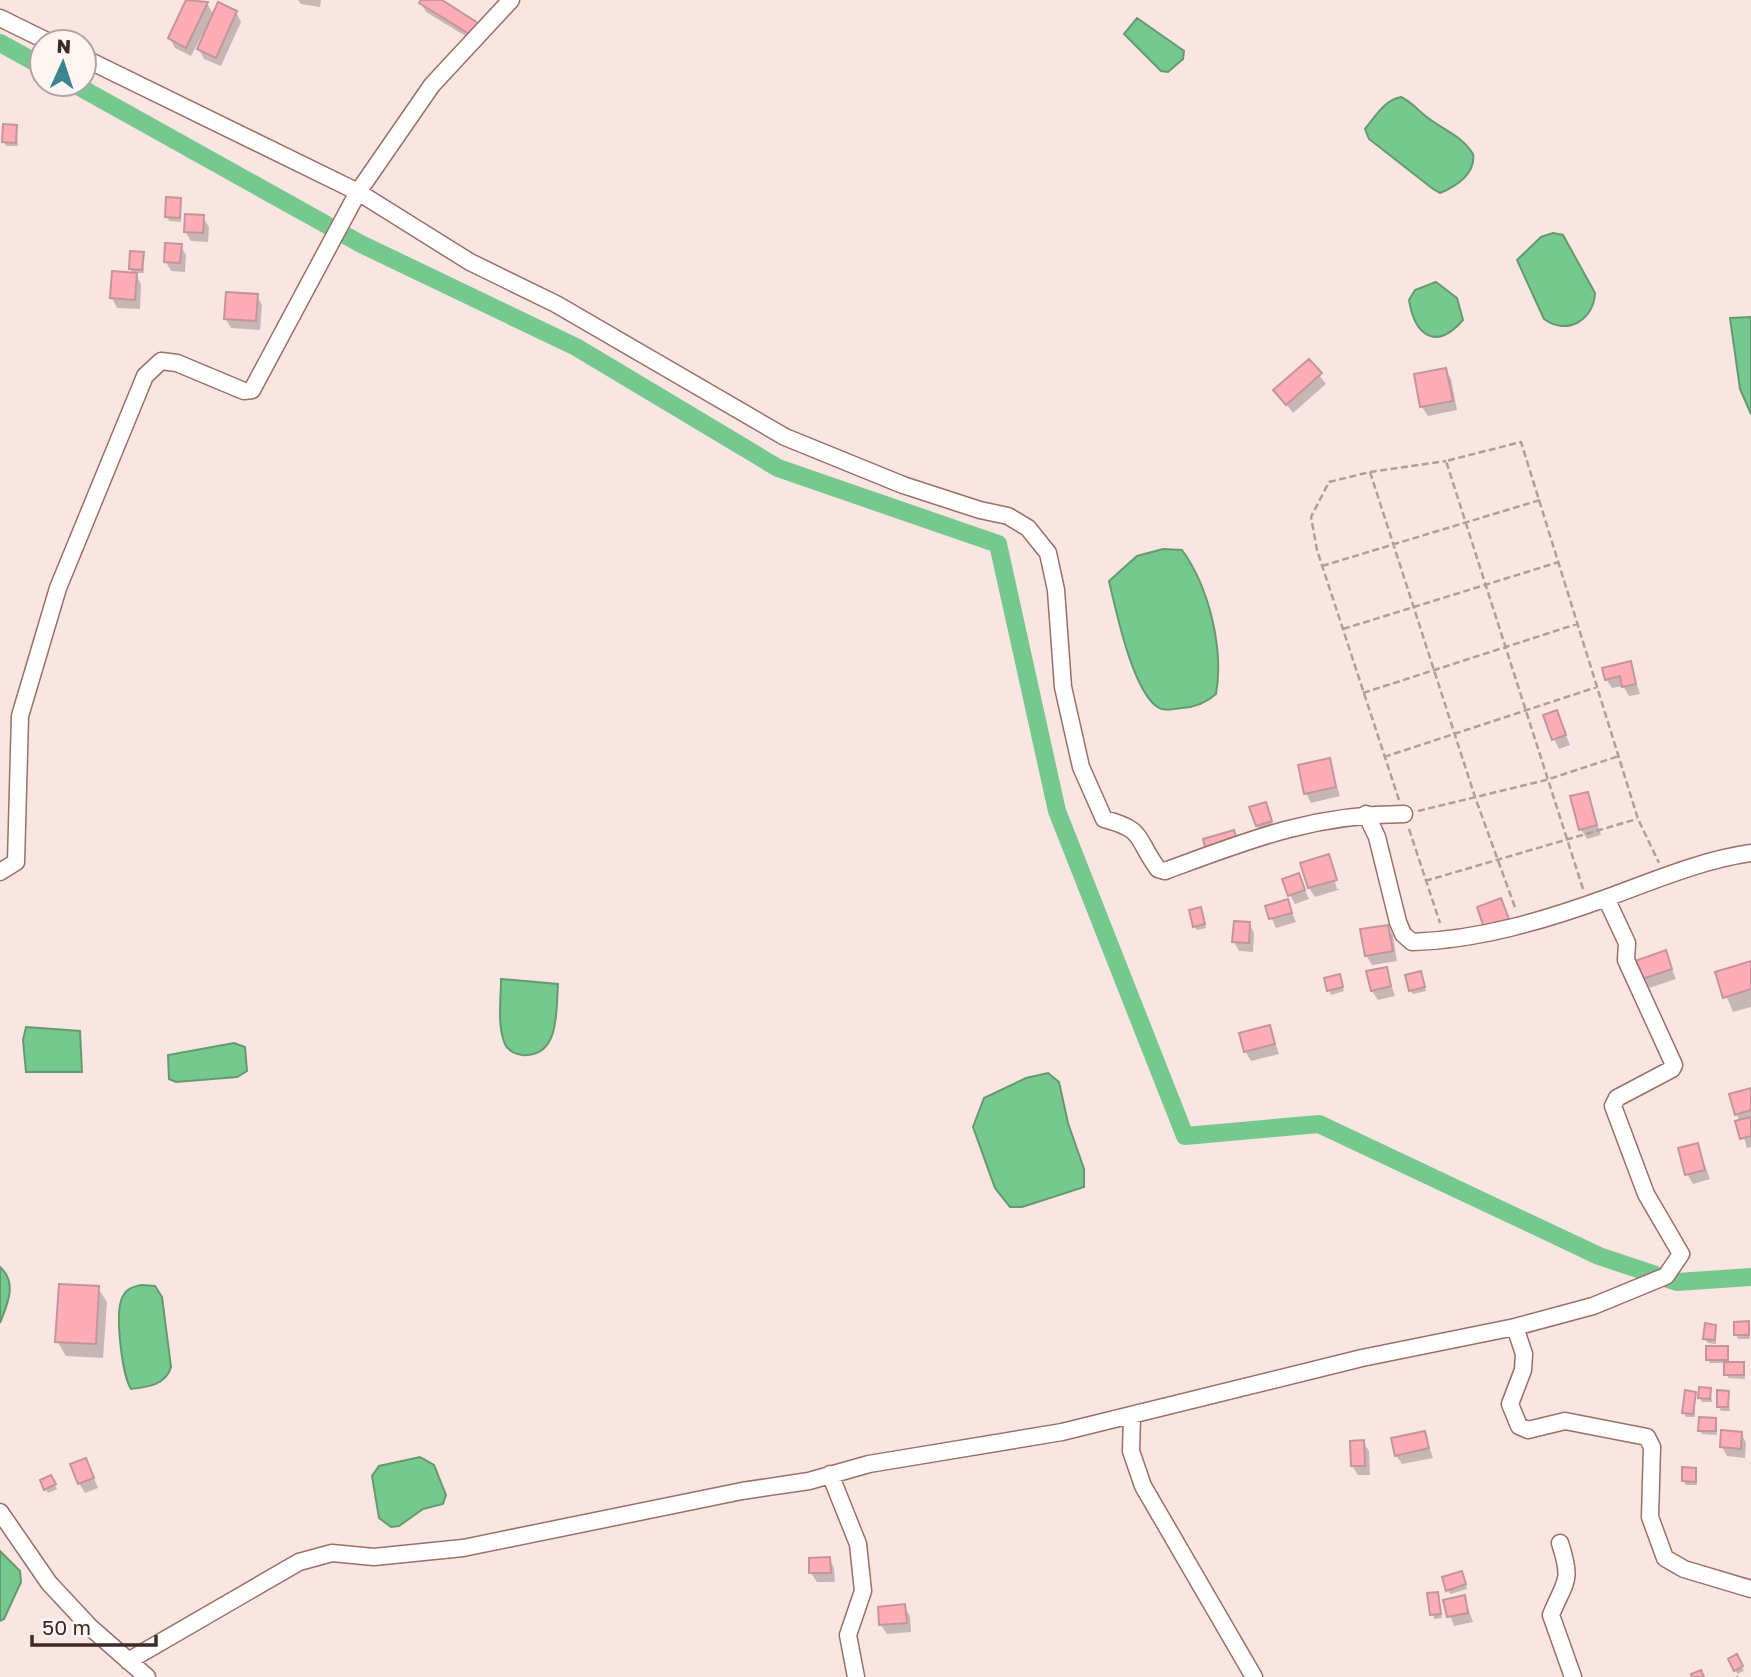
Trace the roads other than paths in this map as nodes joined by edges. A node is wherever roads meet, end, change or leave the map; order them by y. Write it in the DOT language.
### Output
graph roads {
  1 [pos="510,0"];
  2 [pos="0,18"];
  3 [pos="28,32"];
  4 [pos="98,65"];
  5 [pos="354,199"];
  6 [pos="1366,814"];
  7 [pos="1404,814"];
  8 [pos="1751,853"];
  9 [pos="0,872"];
  10 [pos="1606,898"];
  11 [pos="1515,1327"];
  12 [pos="1132,1415"];
  13 [pos="830,1474"];
  14 [pos="0,1512"];
  15 [pos="1560,1543"];
  16 [pos="1751,1589"];
  17 [pos="128,1661"];
  18 [pos="147,1677"];
  19 [pos="856,1677"];
  20 [pos="1254,1677"];
  21 [pos="1573,1677"];
  1 -- 5 [label="street"];
  2 -- 3 [label="street"];
  4 -- 5 [label="street"];
  5 -- 6 [label="street"];
  5 -- 9 [label="street"];
  6 -- 7 [label="street"];
  6 -- 10 [label="street"];
  8 -- 10 [label="street"];
  10 -- 11 [label="street"];
  11 -- 12 [label="street"];
  11 -- 16 [label="street"];
  12 -- 13 [label="street"];
  12 -- 20 [label="street"];
  13 -- 17 [label="street"];
  13 -- 19 [label="street"];
  14 -- 17 [label="street"];
  15 -- 21 [label="street"];
  17 -- 18 [label="street"];
}
